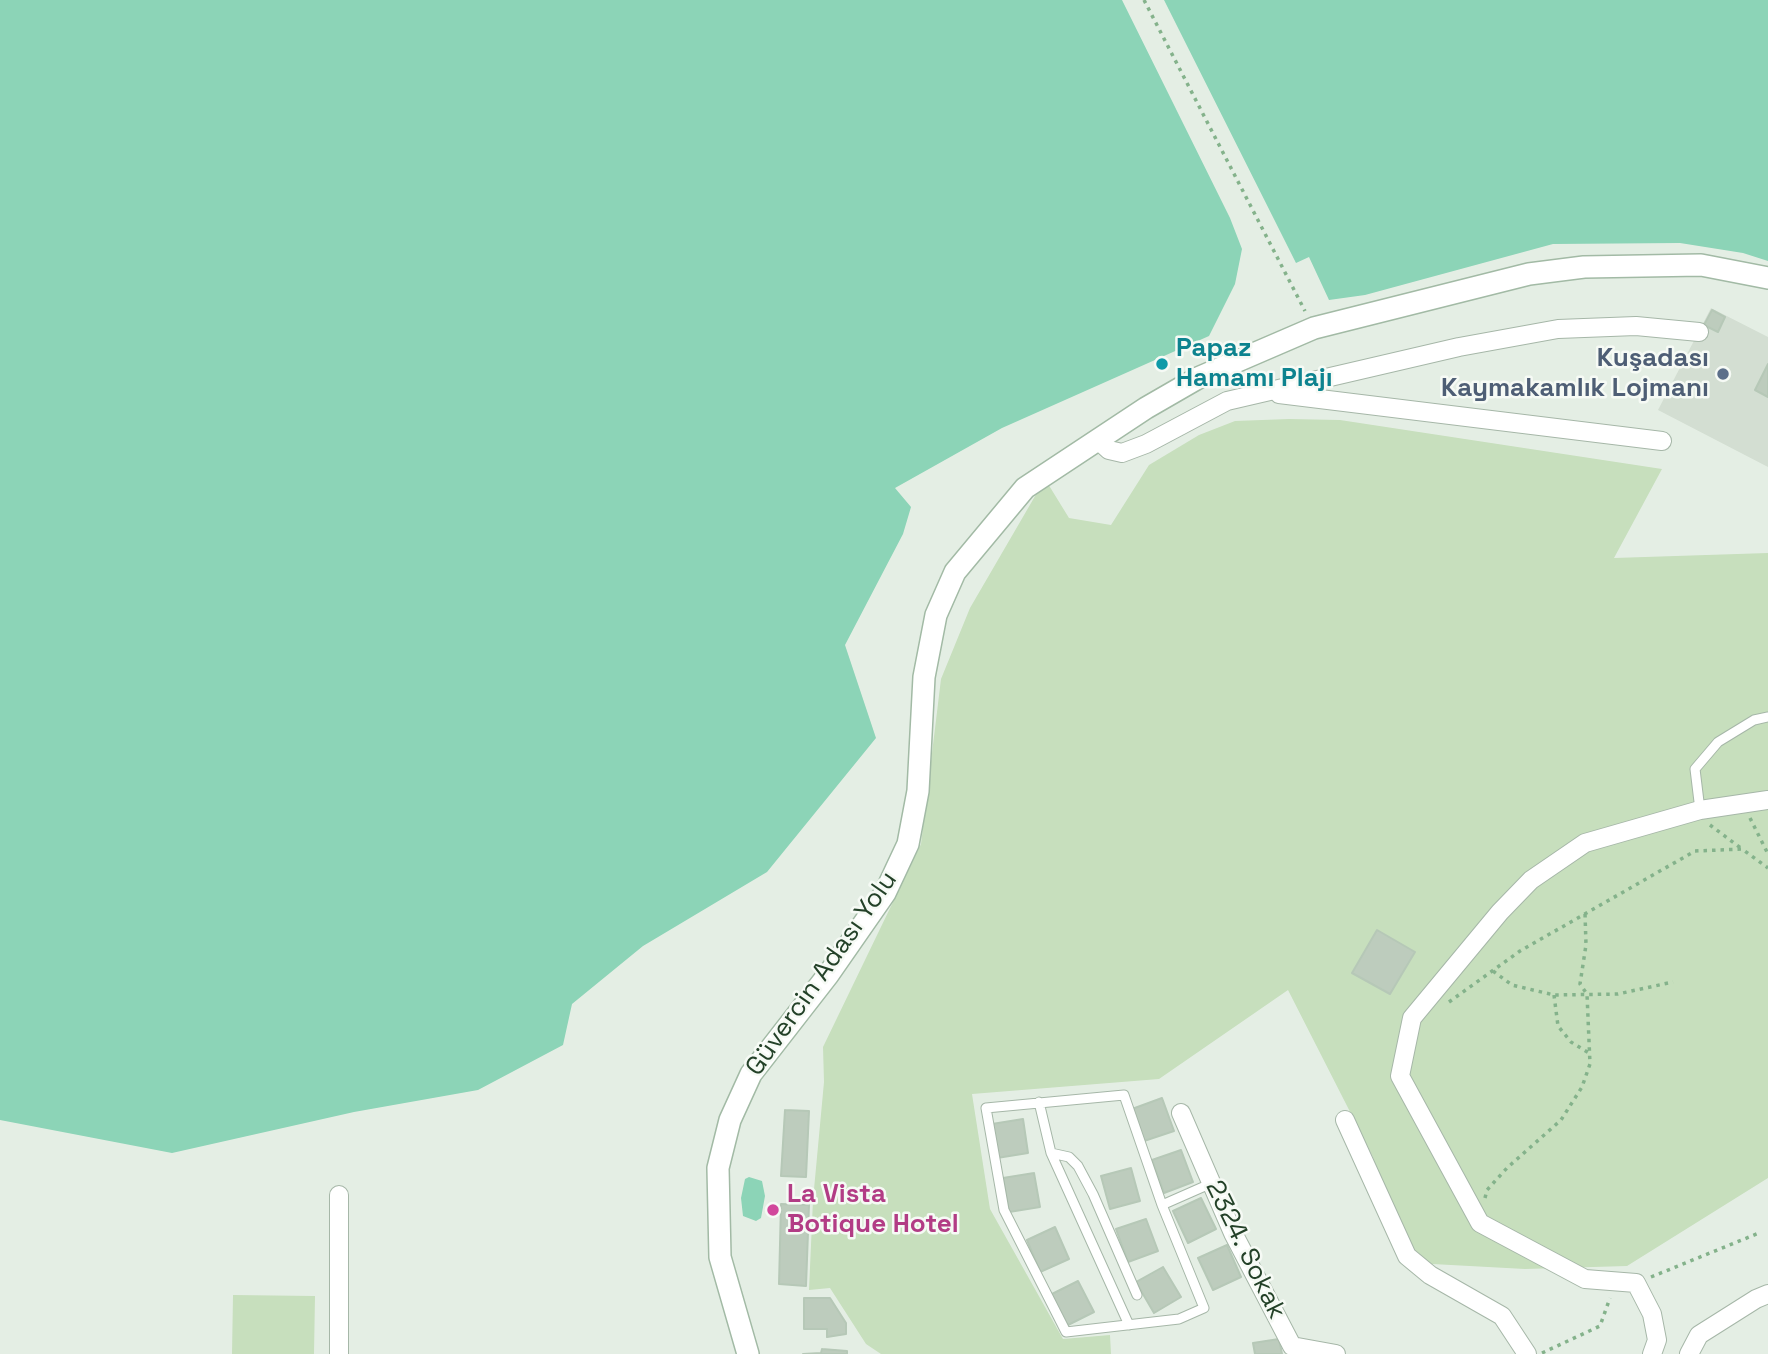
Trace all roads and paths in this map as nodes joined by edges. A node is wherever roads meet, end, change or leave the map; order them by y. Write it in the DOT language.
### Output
graph roads {
  1 [pos="1144,0"];
  2 [pos="1768,278"];
  3 [pos="1314,328"];
  4 [pos="1699,332"];
  5 [pos="1269,393"];
  6 [pos="1098,440"];
  7 [pos="1662,441"];
  8 [pos="1768,717"];
  9 [pos="1768,800"];
  10 [pos="1742,804"];
  11 [pos="1700,810"];
  12 [pos="1742,849"];
  13 [pos="1768,854"];
  14 [pos="1768,868"];
  15 [pos="1585,914"];
  16 [pos="1493,971"];
  17 [pos="1673,982"];
  18 [pos="1587,994"];
  19 [pos="1554,995"];
  20 [pos="1443,1006"];
  21 [pos="1589,1053"];
  22 [pos="1038,1101"];
  23 [pos="1181,1113"];
  24 [pos="1345,1120"];
  25 [pos="1051,1153"];
  26 [pos="1212,1183"];
  27 [pos="339,1195"];
  28 [pos="1162,1205"];
  29 [pos="1480,1223"];
  30 [pos="1759,1233"];
  31 [pos="1611,1283"];
  32 [pos="1636,1283"];
  33 [pos="1768,1294"];
  34 [pos="1137,1296"];
  35 [pos="1129,1325"];
  36 [pos="339,1354"];
  37 [pos="748,1354"];
  38 [pos="1336,1354"];
  39 [pos="1527,1354"];
  40 [pos="1541,1354"];
  41 [pos="1652,1354"];
  42 [pos="1689,1354"];
  1 -- 3 [label="path"];
  2 -- 3 [label="main road, Güvercin Adası Yolu"];
  3 -- 6 [label="main road, Güvercin Adası Yolu"];
  4 -- 5 [label="street"];
  5 -- 6 [label="street"];
  5 -- 7 [label="street"];
  6 -- 37 [label="main road, Güvercin Adası Yolu"];
  8 -- 11 [label="lane"];
  9 -- 10 [label="street"];
  10 -- 11 [label="street"];
  10 -- 13 [label="path"];
  11 -- 12 [label="path"];
  11 -- 29 [label="street"];
  12 -- 14 [label="path"];
  12 -- 15 [label="path"];
  15 -- 16 [label="path"];
  15 -- 18 [label="path"];
  16 -- 19 [label="path"];
  16 -- 20 [label="path"];
  17 -- 18 [label="path"];
  18 -- 19 [label="path"];
  18 -- 21 [label="path"];
  19 -- 21 [label="path"];
  21 -- 29 [label="path"];
  22 -- 25 [label="lane"];
  22 -- 28 [label="lane"];
  22 -- 35 [label="lane"];
  23 -- 26 [label="street, 2324. Sokak"];
  24 -- 39 [label="street"];
  25 -- 34 [label="lane"];
  25 -- 35 [label="lane"];
  26 -- 28 [label="lane"];
  26 -- 38 [label="street, 2324. Sokak"];
  27 -- 36 [label="street"];
  28 -- 35 [label="lane"];
  29 -- 31 [label="street"];
  30 -- 32 [label="path"];
  31 -- 32 [label="street"];
  31 -- 40 [label="path"];
  32 -- 41 [label="street"];
  33 -- 42 [label="street"];
}
